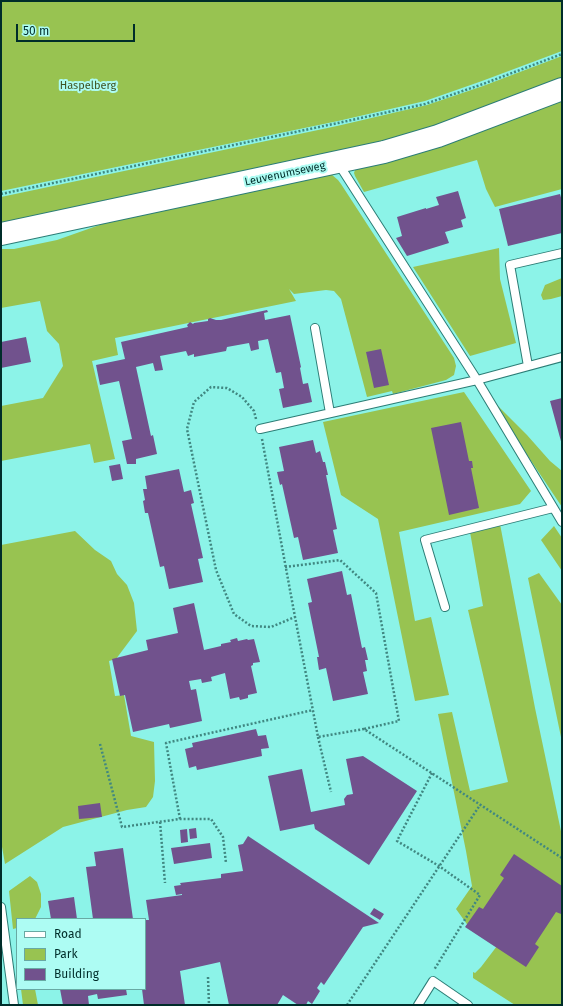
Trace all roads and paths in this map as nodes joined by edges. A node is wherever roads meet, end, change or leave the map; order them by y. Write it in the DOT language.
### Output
graph roads {
  1 [pos="562,54"];
  2 [pos="562,89"];
  3 [pos="337,162"];
  4 [pos="1,194"];
  5 [pos="1,234"];
  6 [pos="562,253"];
  7 [pos="315,328"];
  8 [pos="562,357"];
  9 [pos="528,366"];
  10 [pos="476,380"];
  11 [pos="330,413"];
  12 [pos="260,429"];
  13 [pos="553,508"];
  14 [pos="562,522"];
  15 [pos="286,567"];
  16 [pos="445,607"];
  17 [pos="295,617"];
  18 [pos="313,710"];
  19 [pos="364,729"];
  20 [pos="318,737"];
  21 [pos="100,744"];
  22 [pos="432,773"];
  23 [pos="331,792"];
  24 [pos="480,805"];
  25 [pos="180,819"];
  26 [pos="160,822"];
  27 [pos="562,858"];
  28 [pos="226,864"];
  29 [pos="439,866"];
  30 [pos="165,883"];
  31 [pos="1,907"];
  32 [pos="208,977"];
  33 [pos="433,981"];
  34 [pos="14,1005"];
  35 [pos="209,1005"];
  36 [pos="347,1005"];
  37 [pos="418,1005"];
  38 [pos="468,1005"];
  1 -- 4 [label="path"];
  2 -- 3 [label="main road, Leuvenumseweg"];
  3 -- 5 [label="main road, Leuvenumseweg"];
  3 -- 10 [label="lane"];
  6 -- 9 [label="lane"];
  7 -- 11 [label="lane"];
  8 -- 9 [label="lane"];
  9 -- 10 [label="lane"];
  10 -- 11 [label="lane"];
  10 -- 13 [label="lane"];
  11 -- 12 [label="lane"];
  12 -- 15 [label="path"];
  12 -- 17 [label="path"];
  13 -- 14 [label="lane"];
  13 -- 16 [label="lane"];
  15 -- 17 [label="path"];
  15 -- 19 [label="path"];
  17 -- 18 [label="path"];
  18 -- 20 [label="path"];
  18 -- 25 [label="path"];
  19 -- 20 [label="path"];
  19 -- 22 [label="path"];
  20 -- 23 [label="path"];
  21 -- 26 [label="path"];
  22 -- 24 [label="path"];
  22 -- 29 [label="path"];
  24 -- 27 [label="path"];
  24 -- 29 [label="path"];
  25 -- 26 [label="path"];
  25 -- 28 [label="path"];
  26 -- 30 [label="path"];
  29 -- 33 [label="path"];
  29 -- 36 [label="path"];
  31 -- 34 [label="lane"];
  32 -- 35 [label="path"];
  33 -- 37 [label="lane"];
  33 -- 38 [label="lane"];
}
